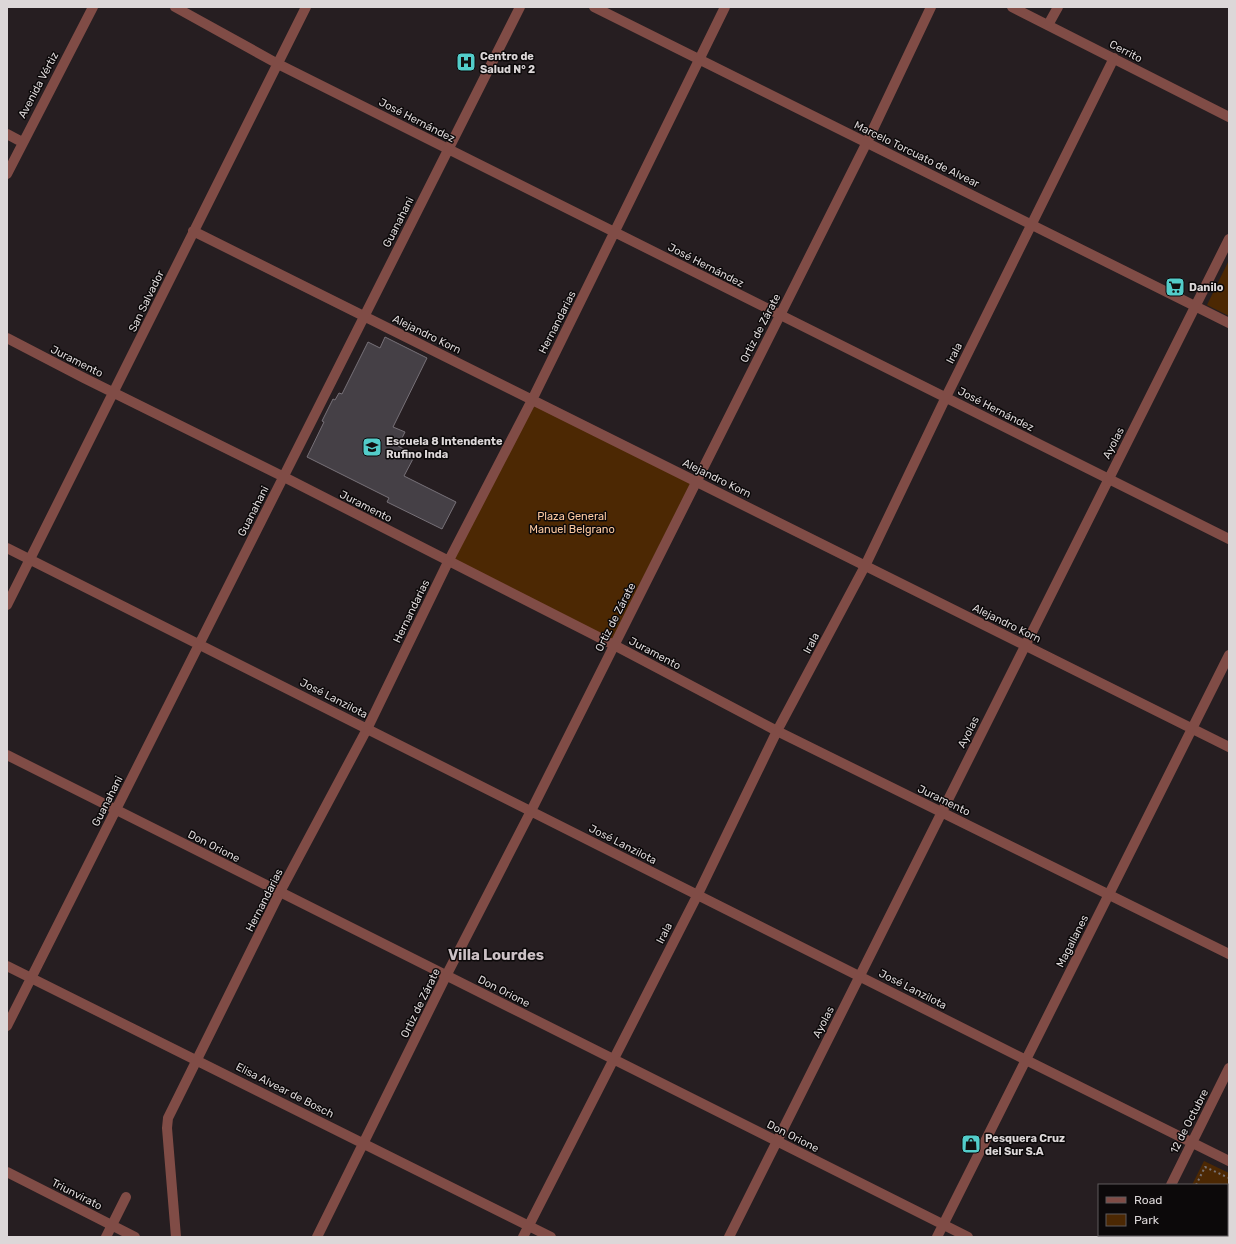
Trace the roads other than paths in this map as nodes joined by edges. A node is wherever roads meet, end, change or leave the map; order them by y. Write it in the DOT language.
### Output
graph roads {
  1 [pos="93,7"];
  2 [pos="175,7"];
  3 [pos="306,7"];
  4 [pos="520,7"];
  5 [pos="594,7"];
  6 [pos="726,7"];
  7 [pos="931,7"];
  8 [pos="1012,7"];
  9 [pos="1058,7"];
  10 [pos="1048,25"];
  11 [pos="1114,58"];
  12 [pos="700,60"];
  13 [pos="278,64"];
  14 [pos="1229,117"];
  15 [pos="7,134"];
  16 [pos="22,142"];
  17 [pos="866,142"];
  18 [pos="448,149"];
  19 [pos="7,174"];
  20 [pos="1032,224"];
  21 [pos="193,231"];
  22 [pos="615,232"];
  23 [pos="1229,239"];
  24 [pos="1195,306"];
  25 [pos="780,315"];
  26 [pos="364,316"];
  27 [pos="1229,323"];
  28 [pos="7,338"];
  29 [pos="114,393"];
  30 [pos="946,397"];
  31 [pos="532,400"];
  32 [pos="284,477"];
  33 [pos="1109,479"];
  34 [pos="696,482"];
  35 [pos="1229,539"];
  36 [pos="7,548"];
  37 [pos="30,560"];
  38 [pos="448,562"];
  39 [pos="865,566"];
  40 [pos="7,605"];
  41 [pos="199,644"];
  42 [pos="1025,645"];
  43 [pos="614,646"];
  44 [pos="1229,655"];
  45 [pos="367,729"];
  46 [pos="1192,729"];
  47 [pos="778,732"];
  48 [pos="1229,747"];
  49 [pos="7,755"];
  50 [pos="115,810"];
  51 [pos="531,811"];
  52 [pos="942,812"];
  53 [pos="280,892"];
  54 [pos="698,894"];
  55 [pos="1109,895"];
  56 [pos="1229,954"];
  57 [pos="7,966"];
  58 [pos="446,976"];
  59 [pos="860,976"];
  60 [pos="31,978"];
  61 [pos="7,1026"];
  62 [pos="613,1059"];
  63 [pos="197,1060"];
  64 [pos="1026,1060"];
  65 [pos="1229,1068"];
  66 [pos="777,1141"];
  67 [pos="1192,1142"];
  68 [pos="364,1143"];
  69 [pos="1229,1160"];
  70 [pos="7,1172"];
  71 [pos="1171,1184"];
  72 [pos="126,1196"];
  73 [pos="112,1225"];
  74 [pos="943,1225"];
  75 [pos="529,1226"];
  76 [pos="106,1237"];
  77 [pos="135,1237"];
  78 [pos="176,1237"];
  79 [pos="317,1237"];
  80 [pos="523,1237"];
  81 [pos="551,1237"];
  82 [pos="729,1237"];
  83 [pos="937,1237"];
  84 [pos="968,1237"];
  1 -- 16 [label="street, Avenida Vértiz"];
  2 -- 13 [label="street, José Hernández"];
  3 -- 13 [label="street, San Salvador"];
  4 -- 18 [label="street, Guanahani"];
  5 -- 12 [label="street, Marcelo Torcuato de Alvear"];
  6 -- 12 [label="street, Hernandarias"];
  7 -- 17 [label="street, Ortiz de Zárate"];
  8 -- 10 [label="street, Cerrito"];
  9 -- 10 [label="street"];
  10 -- 11 [label="street, Cerrito"];
  11 -- 14 [label="street, Cerrito"];
  11 -- 20 [label="street, Irala"];
  12 -- 17 [label="street, Marcelo Torcuato de Alvear"];
  12 -- 22 [label="street, Hernandarias"];
  13 -- 18 [label="street, José Hernández"];
  13 -- 21 [label="street, San Salvador"];
  15 -- 16 [label="street"];
  16 -- 19 [label="street, Avenida Vértiz"];
  17 -- 20 [label="street, Marcelo Torcuato de Alvear"];
  17 -- 25 [label="street, Ortiz de Zárate"];
  18 -- 22 [label="street, José Hernández"];
  18 -- 26 [label="street, Guanahani"];
  20 -- 24 [label="street, Marcelo Torcuato de Alvear"];
  20 -- 30 [label="street, Irala"];
  21 -- 26 [label="street, Alejandro Korn"];
  21 -- 29 [label="street, San Salvador"];
  22 -- 25 [label="street, José Hernández"];
  22 -- 31 [label="street, Hernandarias"];
  23 -- 24 [label="street, Ayolas"];
  24 -- 27 [label="street, Marcelo Torcuato de Alvear"];
  24 -- 33 [label="street, Ayolas"];
  25 -- 30 [label="street, José Hernández"];
  25 -- 34 [label="street, Ortiz de Zárate"];
  26 -- 31 [label="street, Alejandro Korn"];
  26 -- 32 [label="street, Guanahani"];
  28 -- 29 [label="street, Juramento"];
  29 -- 32 [label="street, Juramento"];
  29 -- 37 [label="street, San Salvador"];
  30 -- 33 [label="street, José Hernández"];
  30 -- 39 [label="street, Irala"];
  31 -- 34 [label="street, Alejandro Korn"];
  31 -- 38 [label="street, Hernandarias"];
  32 -- 38 [label="street, Juramento"];
  32 -- 41 [label="street, Guanahani"];
  33 -- 35 [label="street, José Hernández"];
  33 -- 42 [label="street, Ayolas"];
  34 -- 39 [label="street, Alejandro Korn"];
  34 -- 43 [label="street, Ortiz de Zárate"];
  36 -- 37 [label="street, José Lanzilota"];
  37 -- 40 [label="street, San Salvador"];
  37 -- 41 [label="street, José Lanzilota"];
  38 -- 43 [label="street, Juramento"];
  38 -- 45 [label="street, Hernandarias"];
  39 -- 42 [label="street, Alejandro Korn"];
  39 -- 47 [label="street, Irala"];
  41 -- 45 [label="street, José Lanzilota"];
  41 -- 50 [label="street, Guanahani"];
  42 -- 46 [label="street, Alejandro Korn"];
  42 -- 52 [label="street, Ayolas"];
  43 -- 47 [label="street, Juramento"];
  43 -- 51 [label="street, Ortiz de Zárate"];
  44 -- 46 [label="street, Magallanes"];
  45 -- 51 [label="street, José Lanzilota"];
  45 -- 53 [label="street, Hernandarias"];
  46 -- 48 [label="street, Alejandro Korn"];
  46 -- 55 [label="street, Magallanes"];
  47 -- 52 [label="street, Juramento"];
  47 -- 54 [label="street, Irala"];
  49 -- 50 [label="street, Don Orione"];
  50 -- 53 [label="street, Don Orione"];
  50 -- 60 [label="street, Guanahani"];
  51 -- 54 [label="street, José Lanzilota"];
  51 -- 58 [label="street, Ortiz de Zárate"];
  52 -- 55 [label="street, Juramento"];
  52 -- 59 [label="street, Ayolas"];
  53 -- 58 [label="street, Don Orione"];
  53 -- 63 [label="street, Hernandarias"];
  54 -- 59 [label="street, José Lanzilota"];
  54 -- 62 [label="street, Irala"];
  55 -- 56 [label="street, Juramento"];
  55 -- 64 [label="street, Magallanes"];
  57 -- 60 [label="street, Elisa Alvear de Bosch"];
  58 -- 62 [label="street, Don Orione"];
  58 -- 68 [label="street, Ortiz de Zárate"];
  59 -- 64 [label="street, José Lanzilota"];
  59 -- 66 [label="street, Ayolas"];
  60 -- 61 [label="street, Guanahani"];
  60 -- 63 [label="street, Elisa Alvear de Bosch"];
  62 -- 66 [label="street, Don Orione"];
  62 -- 75 [label="street, Irala"];
  63 -- 68 [label="street, Elisa Alvear de Bosch"];
  63 -- 78 [label="street, Hernandarias"];
  64 -- 67 [label="street, José Lanzilota"];
  64 -- 74 [label="street, Magallanes"];
  65 -- 67 [label="street, 12 de Octubre"];
  66 -- 74 [label="street, Don Orione"];
  66 -- 82 [label="street, Ayolas"];
  67 -- 69 [label="street, José Lanzilota"];
  67 -- 71 [label="street, 12 de Octubre"];
  68 -- 75 [label="street, Elisa Alvear de Bosch"];
  68 -- 79 [label="street, Ortiz de Zárate"];
  70 -- 73 [label="street, Triunvirato"];
  72 -- 73 [label="street"];
  73 -- 76 [label="street"];
  73 -- 77 [label="street, Triunvirato"];
  74 -- 83 [label="street, Magallanes"];
  74 -- 84 [label="street, Don Orione"];
  75 -- 80 [label="street, Irala"];
  75 -- 81 [label="street, Elisa Alvear de Bosch"];
}
